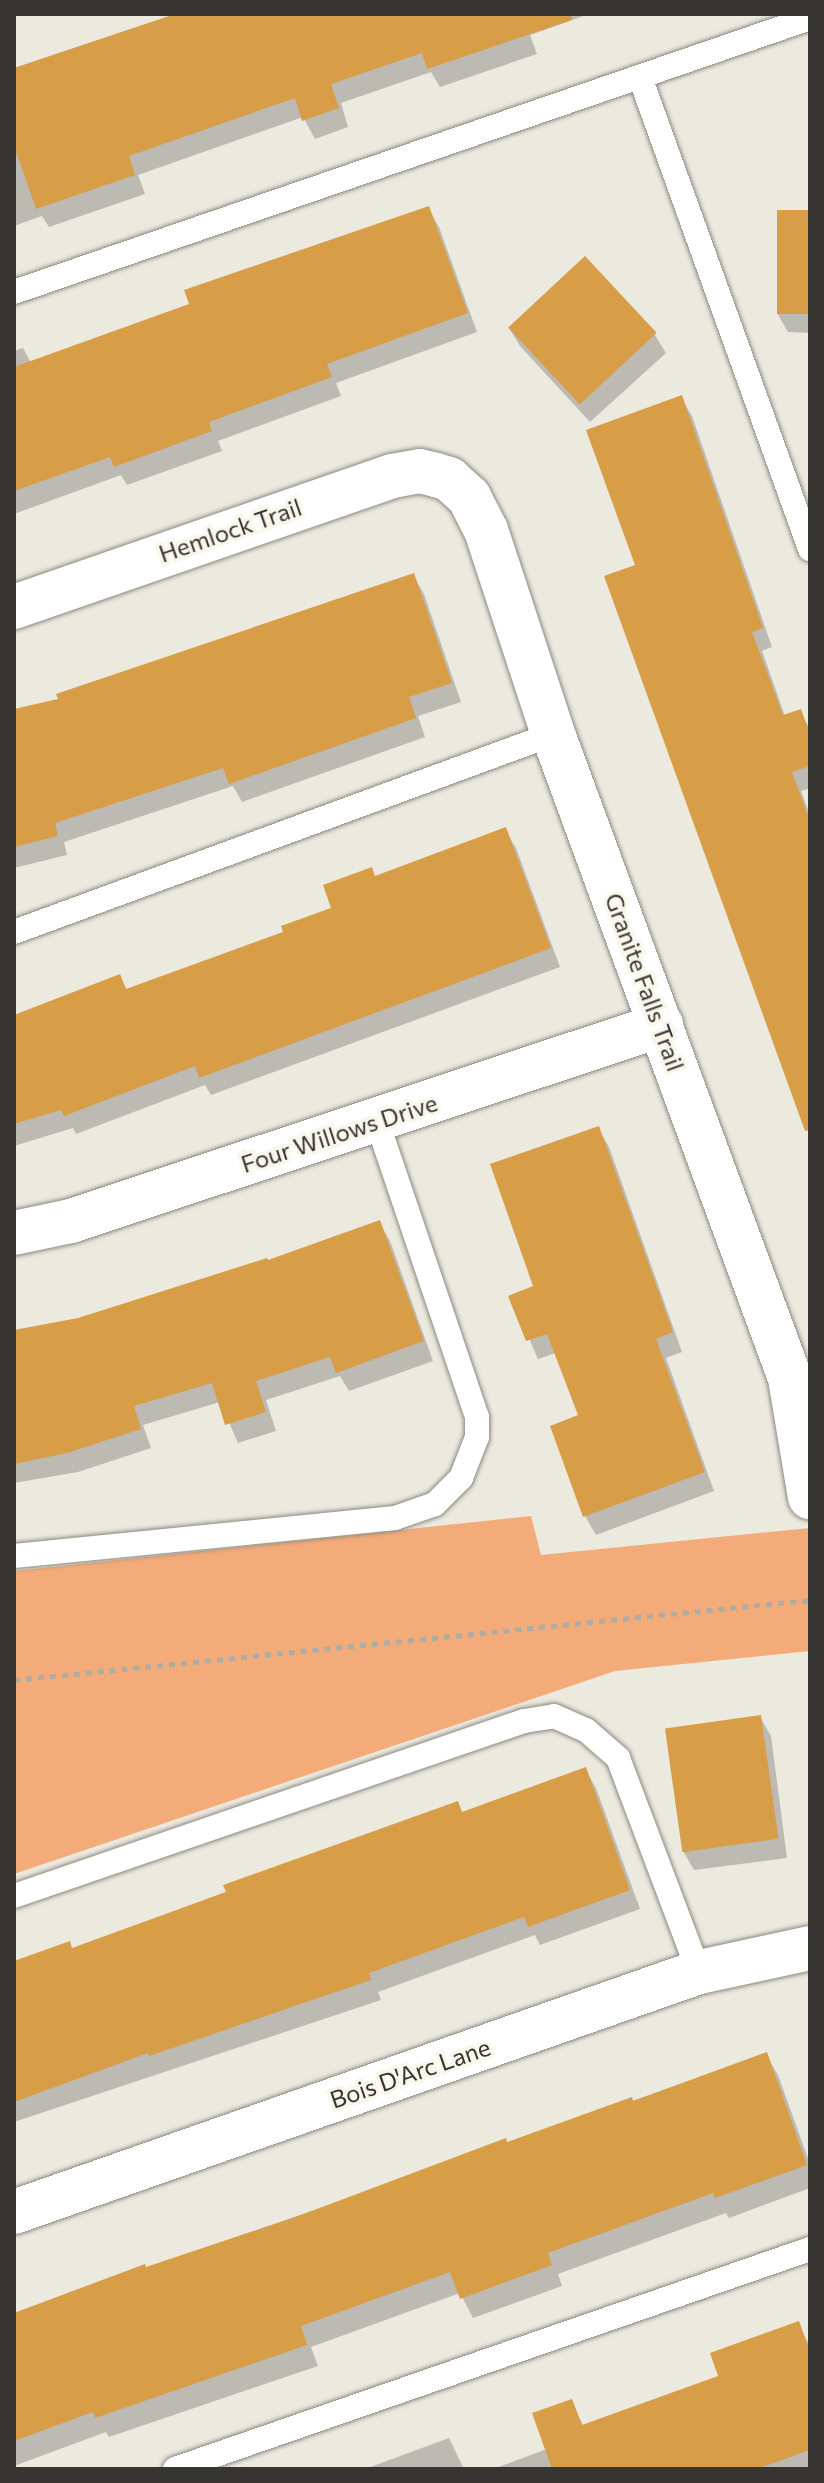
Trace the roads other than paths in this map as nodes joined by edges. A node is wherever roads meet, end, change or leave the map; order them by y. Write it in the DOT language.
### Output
graph roads {
  1 [pos="810,18"];
  2 [pos="640,77"];
  3 [pos="14,292"];
  4 [pos="449,479"];
  5 [pos="810,549"];
  6 [pos="14,607"];
  7 [pos="553,734"];
  8 [pos="14,932"];
  9 [pos="661,1025"];
  10 [pos="377,1122"];
  11 [pos="14,1233"];
  12 [pos="810,1497"];
  13 [pos="14,1556"];
  14 [pos="14,1896"];
  15 [pos="810,1948"];
  16 [pos="699,1972"];
  17 [pos="14,2212"];
  18 [pos="810,2249"];
  19 [pos="175,2469"];
  1 -- 2 [label="lane"];
  2 -- 3 [label="lane"];
  2 -- 5 [label="lane"];
  4 -- 6 [label="street, Hemlock Trail"];
  4 -- 7 [label="street, Granite Falls Trail"];
  7 -- 8 [label="lane"];
  7 -- 9 [label="street, Granite Falls Trail"];
  9 -- 10 [label="street, Four Willows Drive"];
  9 -- 12 [label="street, Granite Falls Trail"];
  10 -- 11 [label="street, Four Willows Drive"];
  10 -- 13 [label="lane"];
  14 -- 16 [label="lane"];
  15 -- 16 [label="street, Bois D'Arc Lane"];
  16 -- 17 [label="street, Bois D'Arc Lane"];
  18 -- 19 [label="lane"];
}
